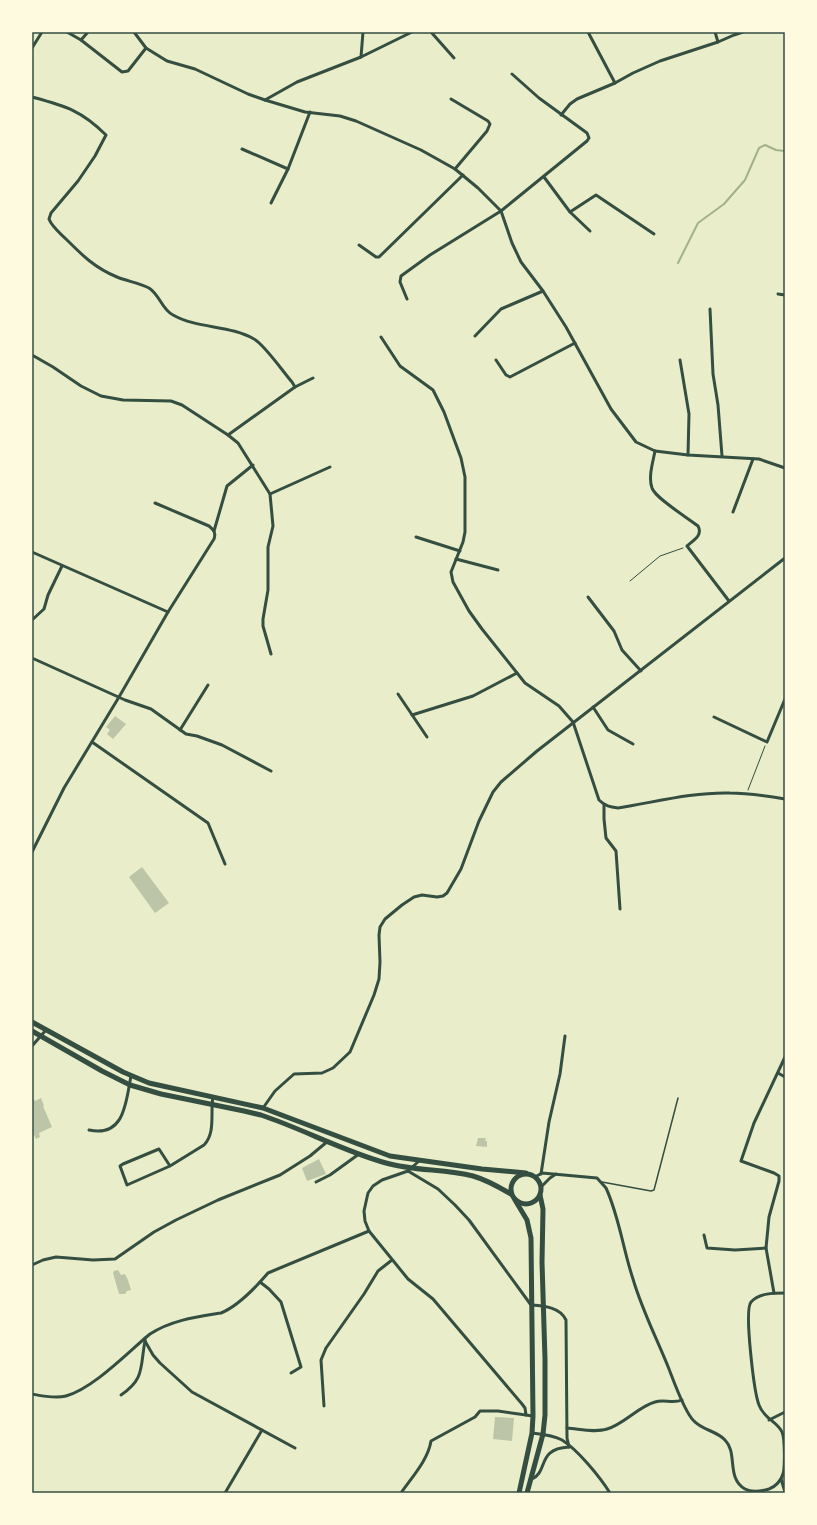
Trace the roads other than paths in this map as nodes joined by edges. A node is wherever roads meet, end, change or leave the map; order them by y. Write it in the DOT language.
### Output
graph roads {
  1 [pos="42,32"];
  2 [pos="67,32"];
  3 [pos="88,32"];
  4 [pos="139,32"];
  5 [pos="363,32"];
  6 [pos="412,32"];
  7 [pos="431,32"];
  8 [pos="588,32"];
  9 [pos="715,32"];
  10 [pos="743,32"];
  11 [pos="135,34"];
  12 [pos="81,40"];
  13 [pos="718,42"];
  14 [pos="34,43"];
  15 [pos="32,48"];
  16 [pos="146,48"];
  17 [pos="361,57"];
  18 [pos="454,58"];
  19 [pos="512,74"];
  20 [pos="615,83"];
  21 [pos="32,97"];
  22 [pos="451,99"];
  23 [pos="265,100"];
  24 [pos="310,112"];
  25 [pos="561,115"];
  26 [pos="242,149"];
  27 [pos="288,168"];
  28 [pos="455,169"];
  29 [pos="463,175"];
  30 [pos="544,177"];
  31 [pos="271,203"];
  32 [pos="502,212"];
  33 [pos="570,212"];
  34 [pos="590,231"];
  35 [pos="654,234"];
  36 [pos="359,245"];
  37 [pos="543,291"];
  38 [pos="778,294"];
  39 [pos="785,295"];
  40 [pos="408,299"];
  41 [pos="710,309"];
  42 [pos="475,336"];
  43 [pos="381,337"];
  44 [pos="575,343"];
  45 [pos="32,355"];
  46 [pos="496,360"];
  47 [pos="680,360"];
  48 [pos="313,378"];
  49 [pos="295,387"];
  50 [pos="228,435"];
  51 [pos="655,451"];
  52 [pos="688,455"];
  53 [pos="722,456"];
  54 [pos="753,458"];
  55 [pos="253,465"];
  56 [pos="330,468"];
  57 [pos="785,468"];
  58 [pos="270,494"];
  59 [pos="155,503"];
  60 [pos="733,512"];
  61 [pos="214,531"];
  62 [pos="416,537"];
  63 [pos="460,551"];
  64 [pos="32,552"];
  65 [pos="785,558"];
  66 [pos="456,559"];
  67 [pos="62,566"];
  68 [pos="498,570"];
  69 [pos="588,597"];
  70 [pos="729,601"];
  71 [pos="168,612"];
  72 [pos="32,620"];
  73 [pos="271,654"];
  74 [pos="32,658"];
  75 [pos="641,671"];
  76 [pos="517,673"];
  77 [pos="208,686"];
  78 [pos="398,694"];
  79 [pos="119,697"];
  80 [pos="785,699"];
  81 [pos="593,707"];
  82 [pos="412,715"];
  83 [pos="714,717"];
  84 [pos="574,722"];
  85 [pos="180,730"];
  86 [pos="427,737"];
  87 [pos="92,742"];
  88 [pos="633,744"];
  89 [pos="271,771"];
  90 [pos="785,799"];
  91 [pos="604,805"];
  92 [pos="32,852"];
  93 [pos="225,864"];
  94 [pos="620,909"];
  95 [pos="32,1022"];
  96 [pos="46,1030"];
  97 [pos="32,1031"];
  98 [pos="42,1036"];
  99 [pos="565,1036"];
  100 [pos="32,1046"];
  101 [pos="785,1057"];
  102 [pos="778,1073"];
  103 [pos="131,1076"];
  104 [pos="785,1076"];
  105 [pos="130,1085"];
  106 [pos="213,1096"];
  107 [pos="678,1098"];
  108 [pos="212,1105"];
  109 [pos="263,1108"];
  110 [pos="89,1130"];
  111 [pos="328,1141"];
  112 [pos="359,1154"];
  113 [pos="419,1161"];
  114 [pos="170,1166"];
  115 [pos="410,1170"];
  116 [pos="526,1173"];
  117 [pos="540,1174"];
  118 [pos="556,1174"];
  119 [pos="534,1177"];
  120 [pos="316,1182"];
  121 [pos="602,1182"];
  122 [pos="541,1187"];
  123 [pos="511,1194"];
  124 [pos="540,1195"];
  125 [pos="515,1200"];
  126 [pos="369,1231"];
  127 [pos="704,1235"];
  128 [pos="766,1248"];
  129 [pos="392,1260"];
  130 [pos="32,1265"];
  131 [pos="260,1282"];
  132 [pos="774,1292"];
  133 [pos="785,1293"];
  134 [pos="531,1305"];
  135 [pos="543,1306"];
  136 [pos="145,1339"];
  137 [pos="291,1373"];
  138 [pos="32,1394"];
  139 [pos="121,1395"];
  140 [pos="682,1400"];
  141 [pos="324,1406"];
  142 [pos="785,1412"];
  143 [pos="526,1415"];
  144 [pos="533,1416"];
  145 [pos="769,1420"];
  146 [pos="567,1428"];
  147 [pos="262,1430"];
  148 [pos="532,1433"];
  149 [pos="543,1434"];
  150 [pos="569,1447"];
  151 [pos="295,1448"];
  152 [pos="781,1479"];
  153 [pos="530,1480"];
  154 [pos="785,1492"];
  155 [pos="225,1493"];
  156 [pos="401,1493"];
  157 [pos="519,1493"];
  158 [pos="527,1493"];
  159 [pos="610,1493"];
  1 -- 14 [label="street"];
  2 -- 12 [label="street"];
  3 -- 12 [label="street"];
  4 -- 11 [label="street"];
  5 -- 17 [label="street"];
  6 -- 17 [label="street"];
  7 -- 18 [label="street"];
  8 -- 20 [label="street"];
  9 -- 13 [label="street"];
  10 -- 13 [label="street"];
  11 -- 16 [label="street"];
  12 -- 16 [label="street"];
  13 -- 20 [label="street"];
  14 -- 15 [label="street"];
  16 -- 23 [label="street"];
  17 -- 23 [label="street"];
  19 -- 25 [label="street"];
  20 -- 25 [label="street"];
  21 -- 49 [label="street"];
  22 -- 28 [label="street"];
  23 -- 24 [label="street"];
  24 -- 27 [label="street"];
  24 -- 28 [label="street"];
  25 -- 30 [label="street"];
  26 -- 27 [label="street"];
  27 -- 31 [label="street"];
  28 -- 29 [label="street"];
  29 -- 32 [label="street"];
  29 -- 36 [label="street"];
  30 -- 32 [label="street"];
  30 -- 33 [label="street"];
  32 -- 37 [label="street"];
  32 -- 40 [label="street"];
  33 -- 34 [label="street"];
  33 -- 35 [label="street"];
  37 -- 42 [label="street"];
  37 -- 44 [label="street"];
  38 -- 39 [label="street"];
  41 -- 53 [label="street"];
  43 -- 63 [label="street"];
  44 -- 46 [label="street"];
  44 -- 51 [label="street"];
  45 -- 50 [label="street"];
  47 -- 52 [label="street"];
  48 -- 49 [label="street"];
  49 -- 50 [label="street"];
  50 -- 55 [label="street"];
  51 -- 52 [label="street"];
  51 -- 70 [label="street"];
  52 -- 53 [label="street"];
  53 -- 54 [label="street"];
  54 -- 57 [label="street"];
  54 -- 60 [label="street"];
  55 -- 58 [label="street"];
  55 -- 61 [label="street"];
  56 -- 58 [label="street"];
  58 -- 73 [label="street"];
  59 -- 61 [label="street"];
  61 -- 71 [label="street"];
  62 -- 63 [label="street"];
  63 -- 66 [label="street"];
  64 -- 67 [label="street"];
  65 -- 70 [label="street"];
  66 -- 68 [label="street"];
  66 -- 76 [label="street"];
  67 -- 71 [label="street"];
  67 -- 72 [label="street"];
  69 -- 75 [label="street"];
  70 -- 75 [label="street"];
  71 -- 79 [label="street"];
  74 -- 79 [label="street"];
  75 -- 81 [label="street"];
  76 -- 82 [label="street"];
  76 -- 84 [label="street"];
  77 -- 85 [label="street"];
  78 -- 82 [label="street"];
  79 -- 85 [label="street"];
  79 -- 87 [label="street"];
  80 -- 83 [label="street"];
  81 -- 84 [label="street"];
  81 -- 88 [label="street"];
  82 -- 86 [label="street"];
  84 -- 91 [label="street"];
  84 -- 109 [label="street"];
  85 -- 89 [label="street"];
  87 -- 92 [label="street"];
  87 -- 93 [label="street"];
  90 -- 91 [label="street"];
  91 -- 94 [label="street"];
  95 -- 96 [label="main road"];
  96 -- 98 [label="street"];
  96 -- 103 [label="main road"];
  97 -- 98 [label="main road"];
  98 -- 100 [label="street"];
  98 -- 105 [label="main road"];
  99 -- 117 [label="street"];
  101 -- 102 [label="street"];
  102 -- 104 [label="street"];
  102 -- 128 [label="street"];
  103 -- 105 [label="street"];
  103 -- 106 [label="main road"];
  105 -- 108 [label="main road"];
  105 -- 110 [label="street"];
  106 -- 108 [label="street"];
  106 -- 109 [label="main road"];
  107 -- 121 [label="lane"];
  108 -- 111 [label="main road"];
  108 -- 114 [label="street"];
  109 -- 113 [label="main road"];
  111 -- 112 [label="main road"];
  111 -- 130 [label="street"];
  112 -- 115 [label="main road"];
  112 -- 120 [label="street"];
  113 -- 115 [label="street"];
  113 -- 116 [label="main road"];
  114 -- 114 [label="street"];
  115 -- 123 [label="main road"];
  115 -- 126 [label="street"];
  115 -- 134 [label="street"];
  116 -- 119 [label="main road"];
  116 -- 123 [label="main road"];
  117 -- 118 [label="street"];
  117 -- 119 [label="street"];
  118 -- 121 [label="street"];
  118 -- 122 [label="street"];
  119 -- 122 [label="main road"];
  121 -- 140 [label="street"];
  122 -- 124 [label="main road"];
  123 -- 125 [label="main road"];
  124 -- 125 [label="main road"];
  124 -- 135 [label="main road"];
  125 -- 134 [label="main road"];
  126 -- 129 [label="street"];
  126 -- 131 [label="street"];
  127 -- 128 [label="street"];
  128 -- 132 [label="street"];
  129 -- 141 [label="street"];
  129 -- 143 [label="street"];
  131 -- 136 [label="street"];
  131 -- 137 [label="street"];
  132 -- 133 [label="street"];
  132 -- 145 [label="street"];
  134 -- 135 [label="street"];
  134 -- 144 [label="main road"];
  135 -- 146 [label="street"];
  135 -- 149 [label="main road"];
  136 -- 138 [label="street"];
  136 -- 139 [label="street"];
  136 -- 147 [label="street"];
  140 -- 146 [label="street"];
  140 -- 152 [label="street"];
  142 -- 145 [label="street"];
  143 -- 144 [label="street"];
  143 -- 156 [label="street"];
  144 -- 148 [label="main road"];
  145 -- 152 [label="street"];
  146 -- 150 [label="street"];
  147 -- 151 [label="street"];
  147 -- 155 [label="street"];
  148 -- 149 [label="street"];
  148 -- 157 [label="main road"];
  149 -- 150 [label="street"];
  149 -- 153 [label="main road"];
  150 -- 153 [label="street"];
  150 -- 159 [label="street"];
  152 -- 154 [label="street"];
  153 -- 158 [label="main road"];
}
